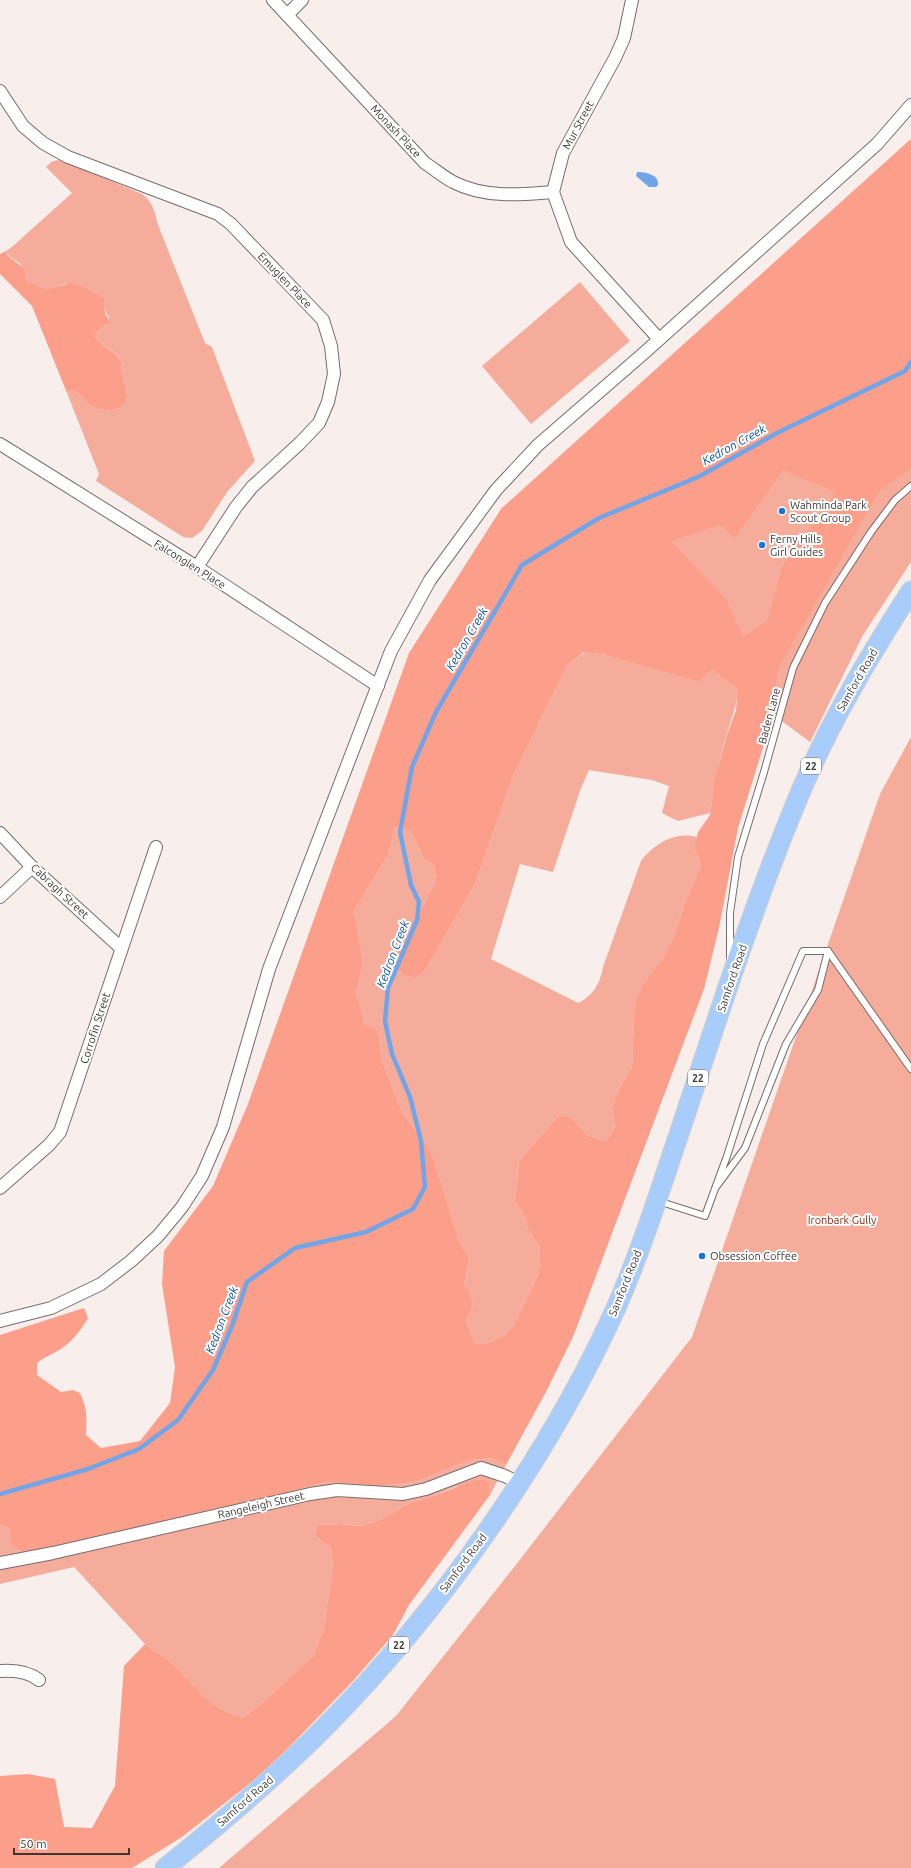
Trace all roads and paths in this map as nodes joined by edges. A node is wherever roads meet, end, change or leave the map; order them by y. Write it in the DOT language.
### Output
graph roads {
  1 [pos="273,0"];
  2 [pos="302,0"];
  3 [pos="632,0"];
  4 [pos="287,15"];
  5 [pos="0,91"];
  6 [pos="911,105"];
  7 [pos="553,192"];
  8 [pos="659,339"];
  9 [pos="0,444"];
  10 [pos="911,486"];
  11 [pos="197,567"];
  12 [pos="911,591"];
  13 [pos="378,686"];
  14 [pos="0,833"];
  15 [pos="156,847"];
  16 [pos="32,867"];
  17 [pos="0,897"];
  18 [pos="122,948"];
  19 [pos="828,951"];
  20 [pos="730,984"];
  21 [pos="911,1069"];
  22 [pos="716,1187"];
  23 [pos="0,1188"];
  24 [pos="657,1201"];
  25 [pos="0,1321"];
  26 [pos="519,1483"];
  27 [pos="0,1563"];
  28 [pos="0,1672"];
  29 [pos="39,1680"];
  30 [pos="165,1868"];
  1 -- 4 [label="street, Monash Place"];
  2 -- 4 [label="street"];
  3 -- 7 [label="street, Mur Street"];
  4 -- 7 [label="street, Monash Place"];
  5 -- 11 [label="street, Emuglen Place"];
  6 -- 8 [label="street"];
  7 -- 8 [label="street"];
  8 -- 13 [label="street"];
  9 -- 11 [label="street, Falconglen Place"];
  10 -- 20 [label="lane, Baden Lane"];
  11 -- 13 [label="street, Falconglen Place"];
  12 -- 20 [label="main road, Samford Road / 22"];
  13 -- 25 [label="street"];
  14 -- 16 [label="street, Cabragh Street"];
  15 -- 18 [label="street, Corrofin Street"];
  16 -- 17 [label="street"];
  16 -- 18 [label="street, Cabragh Street"];
  18 -- 23 [label="street, Corrofin Street"];
  19 -- 21 [label="lane"];
  19 -- 22 [label="lane"];
  19 -- 22 [label="lane"];
  20 -- 24 [label="main road, Samford Road / 22"];
  22 -- 24 [label="lane"];
  24 -- 26 [label="main road, Samford Road / 22"];
  26 -- 27 [label="street, Rangeleigh Street"];
  26 -- 30 [label="main road, Samford Road / 22"];
  28 -- 29 [label="street"];
}
